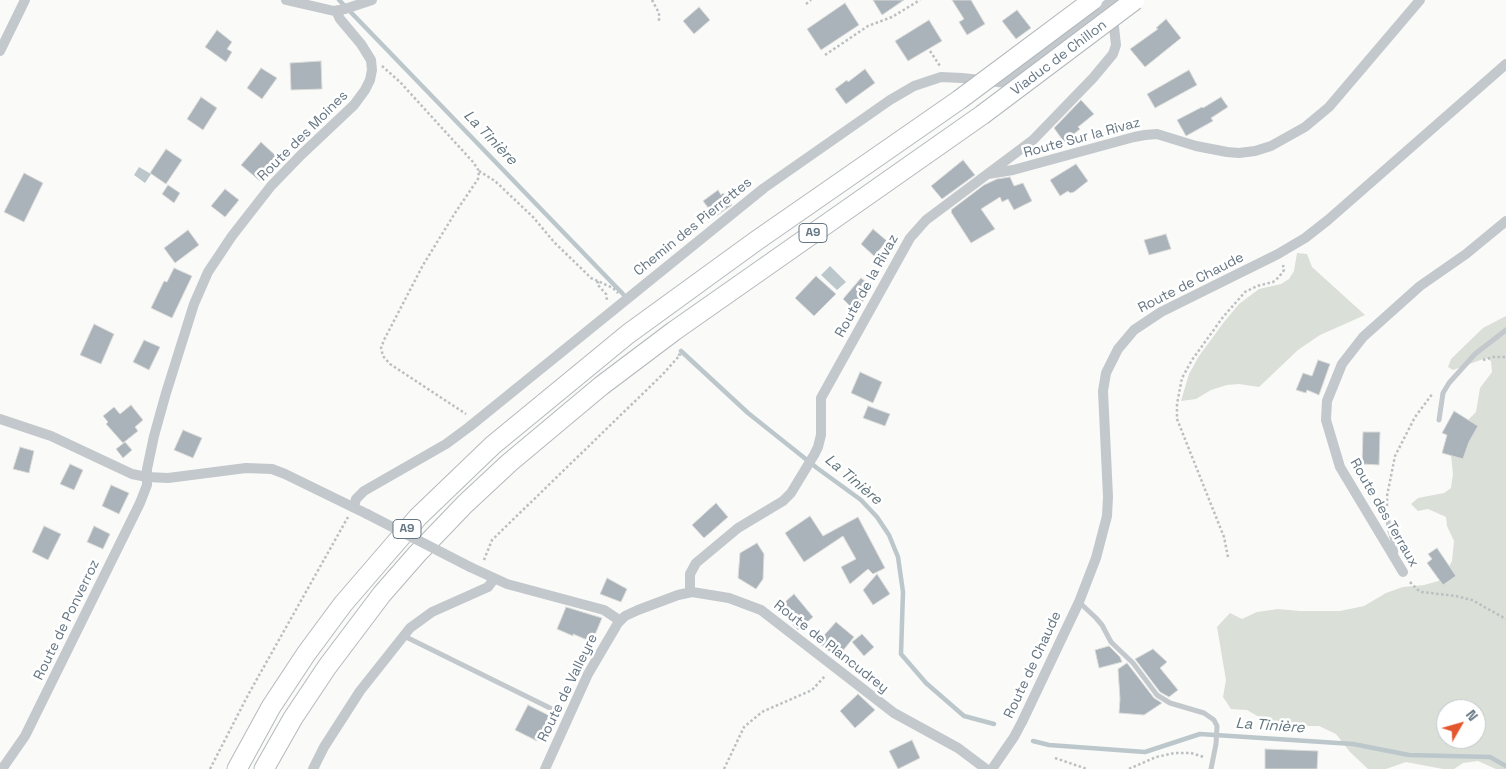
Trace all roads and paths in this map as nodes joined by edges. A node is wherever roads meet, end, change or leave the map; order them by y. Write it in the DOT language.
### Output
graph roads {
  1 [pos="24,0"];
  2 [pos="286,0"];
  3 [pos="372,0"];
  4 [pos="652,0"];
  5 [pos="811,0"];
  6 [pos="920,0"];
  7 [pos="1089,0"];
  8 [pos="1112,0"];
  9 [pos="1136,0"];
  10 [pos="1420,0"];
  11 [pos="806,4"];
  12 [pos="1097,5"];
  13 [pos="340,10"];
  14 [pos="659,21"];
  15 [pos="0,51"];
  16 [pos="930,51"];
  17 [pos="825,55"];
  18 [pos="372,63"];
  19 [pos="1506,64"];
  20 [pos="944,77"];
  21 [pos="479,171"];
  22 [pos="986,174"];
  23 [pos="1506,222"];
  24 [pos="1278,254"];
  25 [pos="598,281"];
  26 [pos="621,296"];
  27 [pos="611,311"];
  28 [pos="1506,330"];
  29 [pos="678,354"];
  30 [pos="1506,357"];
  31 [pos="1462,368"];
  32 [pos="1437,387"];
  33 [pos="0,419"];
  34 [pos="1439,420"];
  35 [pos="475,422"];
  36 [pos="147,478"];
  37 [pos="354,507"];
  38 [pos="1387,514"];
  39 [pos="1393,556"];
  40 [pos="1228,557"];
  41 [pos="482,566"];
  42 [pos="1403,572"];
  43 [pos="494,579"];
  44 [pos="690,592"];
  45 [pos="1079,602"];
  46 [pos="1506,619"];
  47 [pos="620,620"];
  48 [pos="404,635"];
  49 [pos="834,666"];
  50 [pos="554,710"];
  51 [pos="1055,758"];
  52 [pos="1213,760"];
  53 [pos="2,769"];
  54 [pos="210,769"];
  55 [pos="237,769"];
  56 [pos="264,769"];
  57 [pos="313,769"];
  58 [pos="545,769"];
  59 [pos="724,769"];
  60 [pos="986,769"];
  61 [pos="992,769"];
  62 [pos="1087,769"];
  63 [pos="1128,769"];
  64 [pos="1211,769"];
  1 -- 15 [label="street"];
  2 -- 13 [label="street"];
  3 -- 13 [label="street"];
  4 -- 14 [label="path"];
  5 -- 11 [label="path"];
  6 -- 17 [label="path"];
  7 -- 12 [label="street, Route de la Rivaz"];
  8 -- 12 [label="street, Chemin des Pierrettes"];
  9 -- 56 [label="highway, Viaduc de Chillon / A9, bridge"];
  10 -- 22 [label="street, Route Sur la Rivaz"];
  12 -- 20 [label="street, Chemin des Pierrettes"];
  12 -- 22 [label="street, Route de la Rivaz"];
  12 -- 55 [label="highway, Viaduc de Chillon / A9, bridge"];
  13 -- 18 [label="street"];
  16 -- 20 [label="path"];
  18 -- 21 [label="path"];
  18 -- 36 [label="street, Route des Moines"];
  19 -- 24 [label="street, Route de Chaude"];
  20 -- 27 [label="street, Chemin des Pierrettes"];
  21 -- 25 [label="path"];
  21 -- 35 [label="path"];
  22 -- 44 [label="street, Route de la Rivaz"];
  23 -- 39 [label="street, Route des Terraux"];
  24 -- 40 [label="path"];
  24 -- 45 [label="street, Route de Chaude"];
  25 -- 26 [label="path"];
  25 -- 27 [label="path"];
  27 -- 35 [label="street, Chemin des Pierrettes"];
  28 -- 31 [label="lane"];
  29 -- 41 [label="path"];
  30 -- 31 [label="path"];
  31 -- 34 [label="lane"];
  32 -- 38 [label="path"];
  33 -- 36 [label="street"];
  35 -- 37 [label="street, Chemin des Pierrettes"];
  36 -- 37 [label="street"];
  36 -- 53 [label="street, Route de Ponverroz"];
  37 -- 43 [label="street, bridge"];
  37 -- 54 [label="path"];
  38 -- 39 [label="lane"];
  39 -- 42 [label="street, Route des Terraux"];
  42 -- 46 [label="path, Route des Terraux"];
  43 -- 47 [label="street"];
  43 -- 48 [label="street"];
  44 -- 47 [label="street, Route de Plancudrey"];
  44 -- 49 [label="street, Route de Plancudrey"];
  45 -- 52 [label="lane"];
  45 -- 61 [label="street, Route de Chaude"];
  47 -- 58 [label="street, Route de Valleyre"];
  48 -- 50 [label="lane"];
  48 -- 57 [label="street"];
  49 -- 59 [label="path"];
  49 -- 60 [label="street, Route de Plancudrey"];
  51 -- 62 [label="path"];
  52 -- 63 [label="path"];
  52 -- 64 [label="lane"];
}
